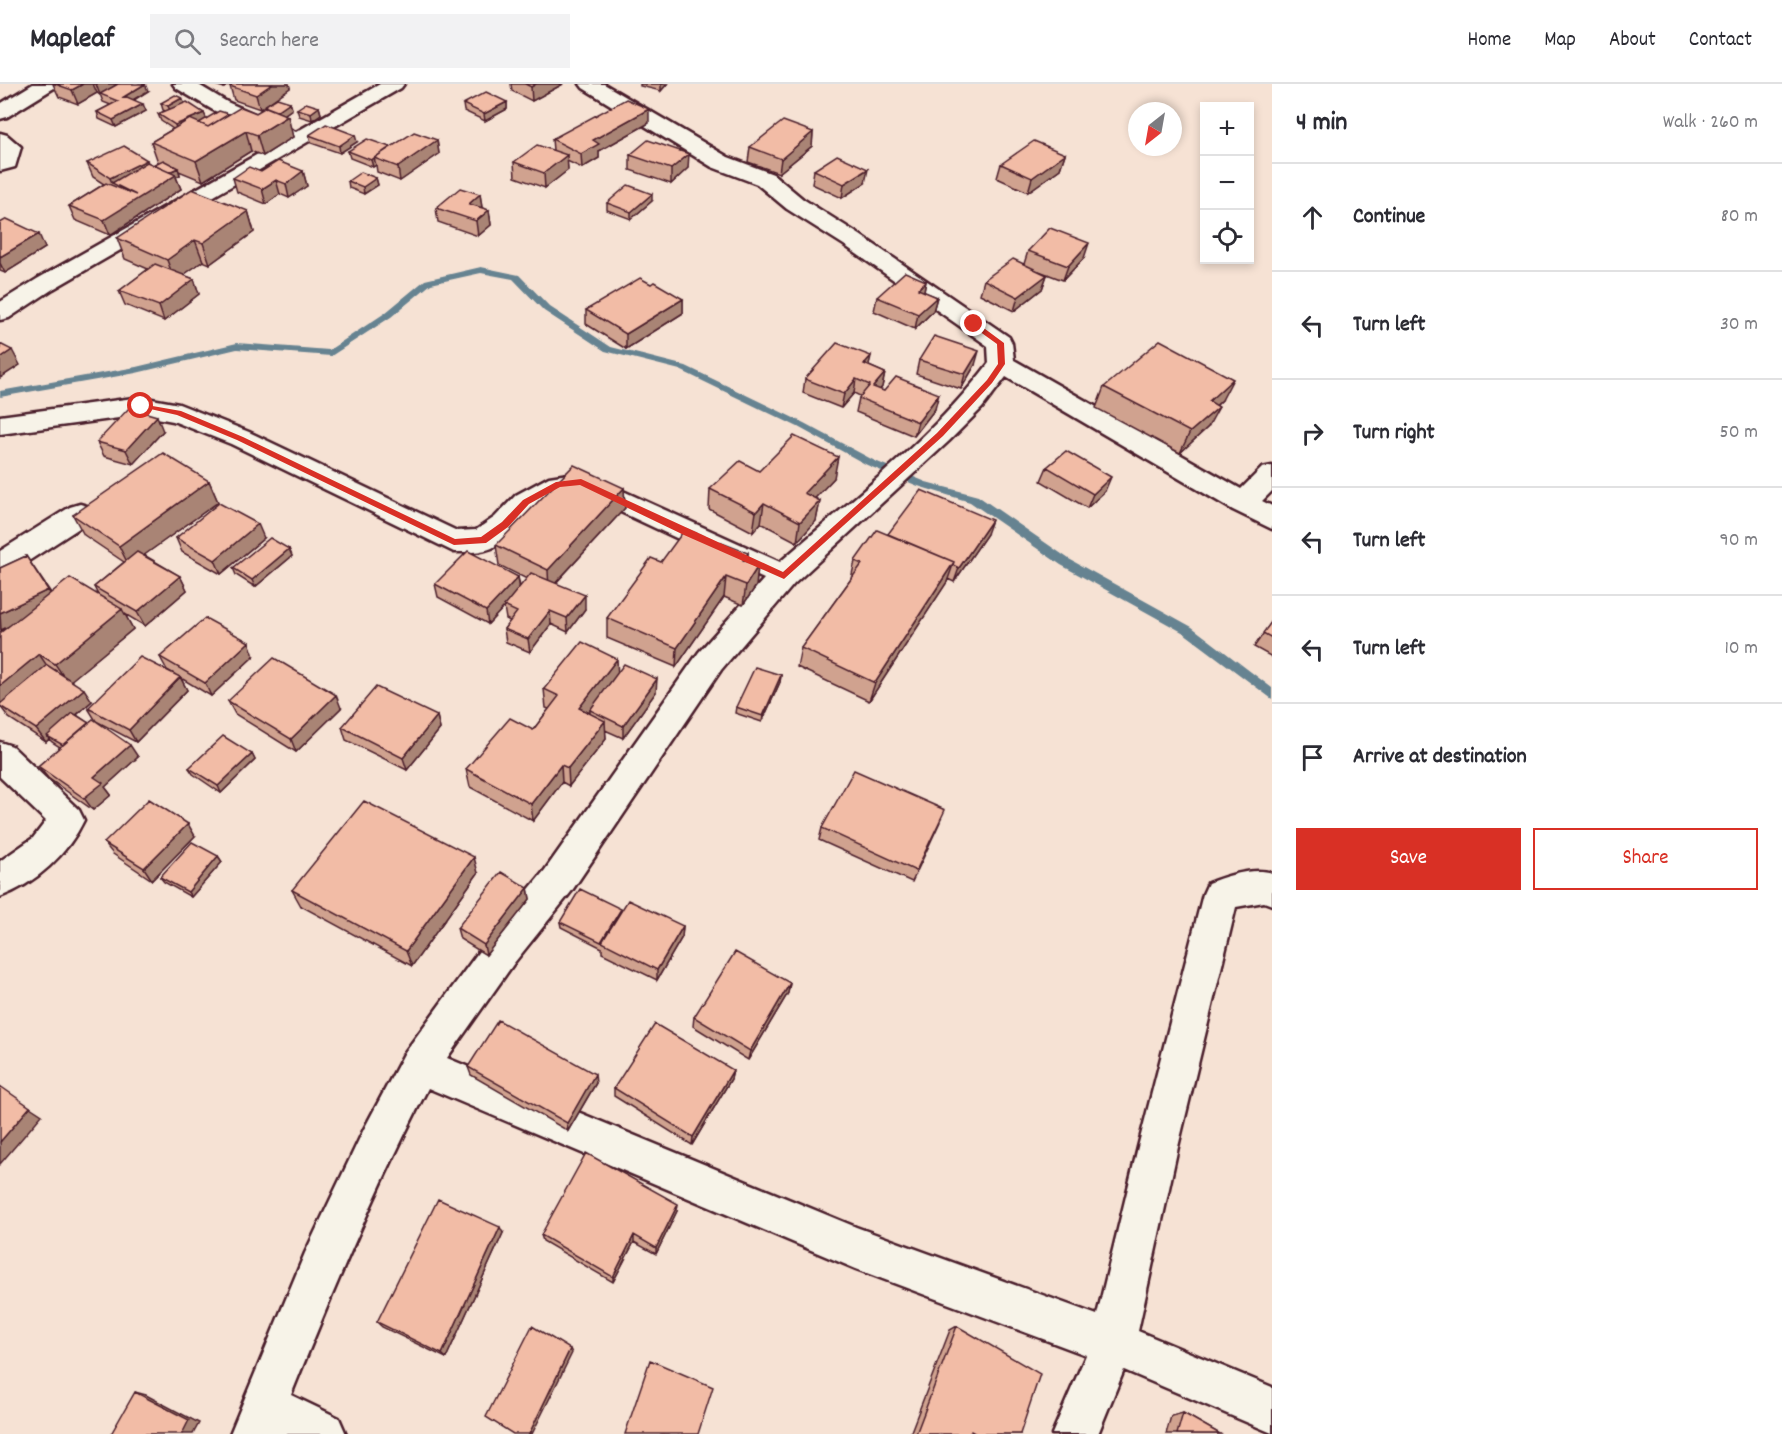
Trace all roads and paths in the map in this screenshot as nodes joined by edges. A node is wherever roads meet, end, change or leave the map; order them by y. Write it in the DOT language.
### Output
graph roads {
  1 [pos="47,84"];
  2 [pos="183,84"];
  3 [pos="394,84"];
  4 [pos="590,84"];
  5 [pos="0,113"];
  6 [pos="0,139"];
  7 [pos="297,140"];
  8 [pos="0,165"];
  9 [pos="0,313"];
  10 [pos="1002,364"];
  11 [pos="0,425"];
  12 [pos="1272,475"];
  13 [pos="1243,503"];
  14 [pos="80,514"];
  15 [pos="1272,519"];
  16 [pos="0,565"];
  17 [pos="784,576"];
  18 [pos="0,756"];
  19 [pos="0,881"];
  20 [pos="1272,889"];
  21 [pos="419,1065"];
  22 [pos="1113,1343"];
  23 [pos="1272,1410"];
  24 [pos="259,1420"];
  25 [pos="323,1434"];
  26 [pos="1075,1434"];
  1 -- 5 [label="street"];
  2 -- 7 [label="street"];
  3 -- 7 [label="street"];
  4 -- 10 [label="street"];
  6 -- 8 [label="street"];
  7 -- 9 [label="street"];
  10 -- 13 [label="street"];
  10 -- 17 [label="street"];
  11 -- 17 [label="street"];
  12 -- 13 [label="street"];
  13 -- 15 [label="street"];
  14 -- 16 [label="street"];
  17 -- 21 [label="street"];
  18 -- 19 [label="street"];
  20 -- 22 [label="street"];
  21 -- 22 [label="street"];
  21 -- 24 [label="street"];
  22 -- 23 [label="street"];
  22 -- 26 [label="street"];
  24 -- 25 [label="street"];
}
